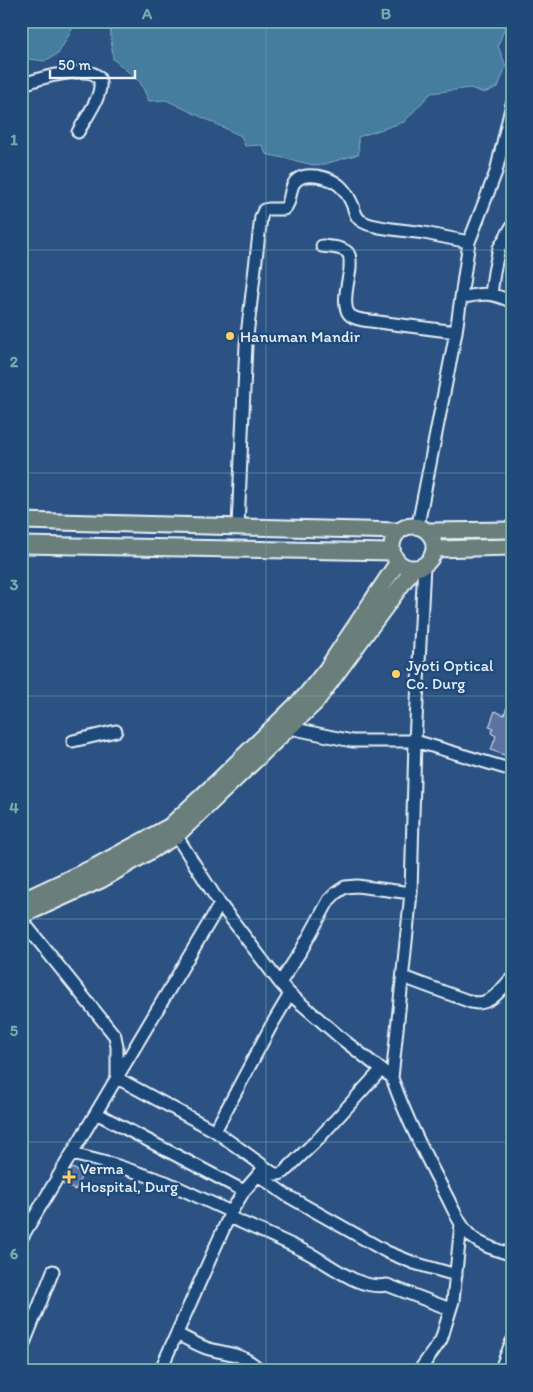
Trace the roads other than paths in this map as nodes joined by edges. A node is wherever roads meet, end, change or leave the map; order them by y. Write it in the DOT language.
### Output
graph roads {
  1 [pos="21,85"];
  2 [pos="512,104"];
  3 [pos="78,132"];
  4 [pos="512,226"];
  5 [pos="469,242"];
  6 [pos="322,246"];
  7 [pos="490,294"];
  8 [pos="461,298"];
  9 [pos="512,302"];
  10 [pos="456,332"];
  11 [pos="21,521"];
  12 [pos="238,526"];
  13 [pos="423,528"];
  14 [pos="512,530"];
  15 [pos="398,531"];
  16 [pos="21,545"];
  17 [pos="512,547"];
  18 [pos="435,548"];
  19 [pos="395,557"];
  20 [pos="419,567"];
  21 [pos="290,728"];
  22 [pos="116,731"];
  23 [pos="73,741"];
  24 [pos="415,741"];
  25 [pos="512,770"];
  26 [pos="173,831"];
  27 [pos="411,893"];
  28 [pos="21,901"];
  29 [pos="220,904"];
  30 [pos="21,918"];
  31 [pos="403,977"];
  32 [pos="512,978"];
  33 [pos="280,983"];
  34 [pos="290,994"];
  35 [pos="381,1070"];
  36 [pos="117,1078"];
  37 [pos="392,1078"];
  38 [pos="96,1113"];
  39 [pos="215,1131"];
  40 [pos="72,1154"];
  41 [pos="261,1171"];
  42 [pos="244,1191"];
  43 [pos="230,1214"];
  44 [pos="461,1224"];
  45 [pos="21,1239"];
  46 [pos="512,1255"];
  47 [pos="52,1271"];
  48 [pos="456,1275"];
  49 [pos="450,1309"];
  50 [pos="177,1334"];
  51 [pos="512,1341"];
  52 [pos="21,1351"];
  53 [pos="160,1371"];
  54 [pos="261,1371"];
  55 [pos="419,1371"];
  56 [pos="500,1371"];
  1 -- 3 [label="street"];
  2 -- 5 [label="street"];
  4 -- 7 [label="street"];
  5 -- 8 [label="street"];
  5 -- 12 [label="street"];
  6 -- 10 [label="street"];
  7 -- 8 [label="street"];
  7 -- 9 [label="street"];
  8 -- 10 [label="street"];
  10 -- 13 [label="street"];
  11 -- 12 [label="main road"];
  12 -- 15 [label="main road"];
  13 -- 14 [label="main road"];
  13 -- 15 [label="main road"];
  13 -- 18 [label="main road"];
  15 -- 19 [label="main road"];
  16 -- 19 [label="main road"];
  17 -- 18 [label="main road"];
  18 -- 20 [label="main road"];
  19 -- 20 [label="main road"];
  19 -- 26 [label="main road"];
  20 -- 21 [label="main road"];
  20 -- 24 [label="street"];
  21 -- 24 [label="street"];
  21 -- 26 [label="main road"];
  22 -- 23 [label="street"];
  24 -- 25 [label="street"];
  24 -- 27 [label="street"];
  26 -- 28 [label="main road"];
  26 -- 29 [label="street"];
  26 -- 30 [label="main road"];
  27 -- 31 [label="street"];
  27 -- 33 [label="street"];
  29 -- 33 [label="street"];
  29 -- 36 [label="street"];
  30 -- 36 [label="street"];
  31 -- 32 [label="street"];
  31 -- 37 [label="street"];
  33 -- 34 [label="street"];
  34 -- 35 [label="street"];
  34 -- 39 [label="street"];
  35 -- 37 [label="street"];
  35 -- 41 [label="street"];
  36 -- 38 [label="street"];
  36 -- 39 [label="street"];
  37 -- 44 [label="street"];
  38 -- 40 [label="street"];
  38 -- 42 [label="street"];
  39 -- 41 [label="street"];
  40 -- 43 [label="street"];
  40 -- 45 [label="street"];
  41 -- 42 [label="street"];
  41 -- 48 [label="street"];
  42 -- 43 [label="street"];
  43 -- 49 [label="street"];
  43 -- 50 [label="street"];
  44 -- 46 [label="street"];
  44 -- 48 [label="street"];
  47 -- 52 [label="street"];
  48 -- 49 [label="street"];
  49 -- 55 [label="street"];
  50 -- 53 [label="street"];
  50 -- 54 [label="street"];
  51 -- 56 [label="street"];
}
